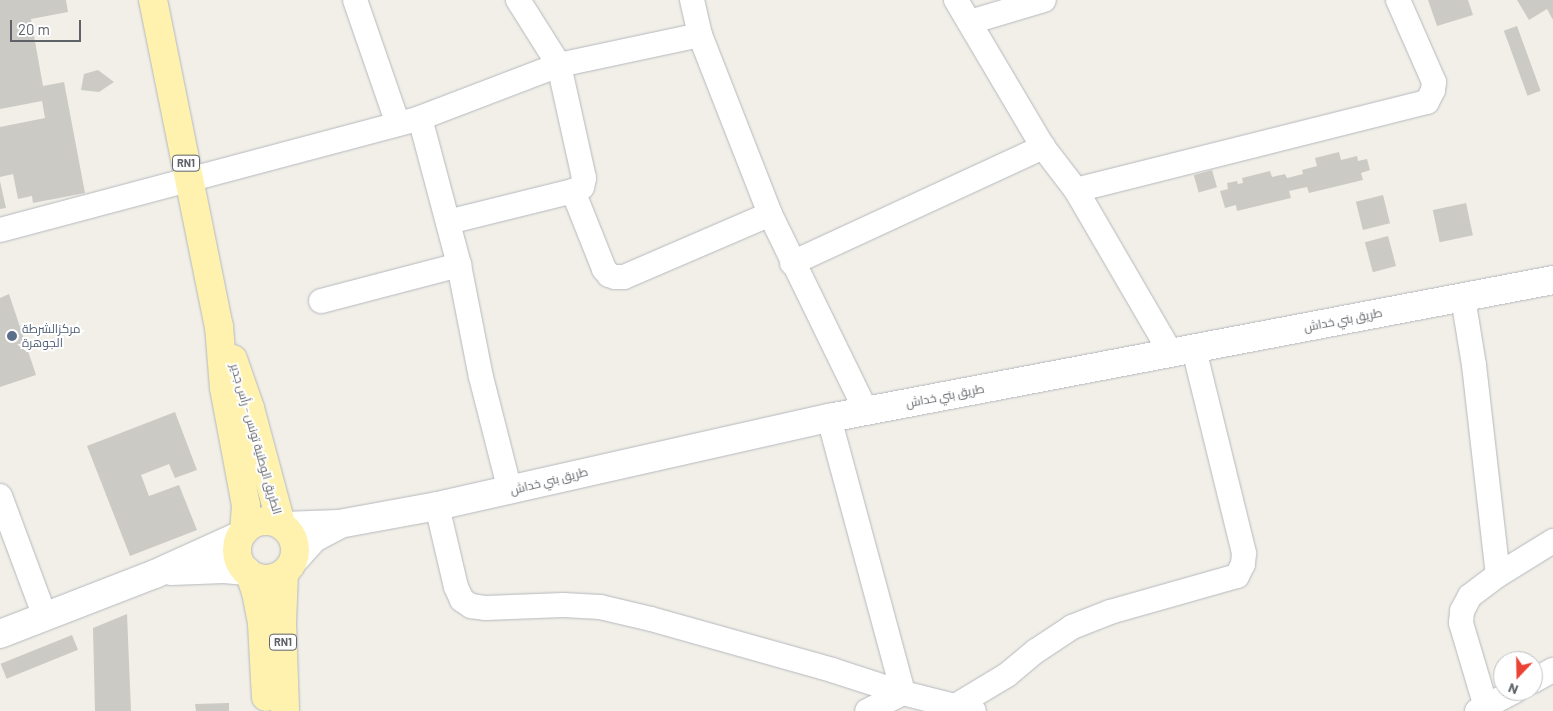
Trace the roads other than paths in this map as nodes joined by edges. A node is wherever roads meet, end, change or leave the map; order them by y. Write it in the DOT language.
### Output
graph roads {
  1 [pos="153,0"];
  2 [pos="354,0"];
  3 [pos="518,0"];
  4 [pos="692,0"];
  5 [pos="956,0"];
  6 [pos="1044,0"];
  7 [pos="1398,0"];
  8 [pos="970,22"];
  9 [pos="700,35"];
  10 [pos="558,65"];
  11 [pos="409,121"];
  12 [pos="1043,147"];
  13 [pos="189,180"];
  14 [pos="1076,190"];
  15 [pos="573,191"];
  16 [pos="770,214"];
  17 [pos="448,222"];
  18 [pos="0,230"];
  19 [pos="792,263"];
  20 [pos="459,264"];
  21 [pos="1553,280"];
  22 [pos="1462,298"];
  23 [pos="321,301"];
  24 [pos="219,326"];
  25 [pos="1182,351"];
  26 [pos="866,411"];
  27 [pos="829,418"];
  28 [pos="510,491"];
  29 [pos="0,496"];
  30 [pos="437,506"];
  31 [pos="339,524"];
  32 [pos="282,525"];
  33 [pos="242,533"];
  34 [pos="1553,541"];
  35 [pos="289,566"];
  36 [pos="248,573"];
  37 [pos="155,574"];
  38 [pos="1498,575"];
  39 [pos="44,617"];
  40 [pos="0,634"];
  41 [pos="903,693"];
  42 [pos="1496,701"];
  43 [pos="966,708"];
  44 [pos="1481,709"];
  45 [pos="267,711"];
  46 [pos="285,711"];
  47 [pos="867,711"];
  1 -- 13 [label="main road, الطريق الوطنية تونس - رأس جدير / RN1"];
  2 -- 11 [label="street"];
  3 -- 10 [label="street"];
  4 -- 9 [label="street"];
  5 -- 8 [label="street"];
  6 -- 8 [label="street"];
  7 -- 14 [label="street"];
  8 -- 12 [label="street"];
  9 -- 10 [label="street"];
  9 -- 16 [label="street"];
  10 -- 11 [label="street"];
  10 -- 15 [label="street"];
  11 -- 13 [label="street"];
  11 -- 17 [label="street"];
  12 -- 14 [label="street"];
  12 -- 19 [label="street"];
  13 -- 18 [label="street"];
  13 -- 24 [label="main road, الطريق الوطنية تونس - رأس جدير / RN1"];
  14 -- 25 [label="street"];
  15 -- 16 [label="street"];
  15 -- 17 [label="street"];
  16 -- 19 [label="street"];
  17 -- 20 [label="street"];
  19 -- 26 [label="street"];
  20 -- 23 [label="street"];
  20 -- 28 [label="street"];
  21 -- 22 [label="main road, طريق بني خداش"];
  22 -- 25 [label="main road, طريق بني خداش"];
  22 -- 38 [label="street"];
  24 -- 32 [label="main road, الطريق الوطنية تونس - رأس جدير / RN1"];
  24 -- 33 [label="main road, الطريق الوطنية تونس - رأس جدير / RN1"];
  25 -- 26 [label="main road, طريق بني خداش"];
  25 -- 43 [label="street"];
  26 -- 27 [label="main road, طريق بني خداش"];
  27 -- 28 [label="main road, طريق بني خداش"];
  27 -- 41 [label="street"];
  28 -- 30 [label="main road, طريق بني خداش"];
  29 -- 39 [label="street"];
  30 -- 31 [label="main road, طريق بني خداش"];
  30 -- 41 [label="street"];
  31 -- 32 [label="main road, طريق بني خداش"];
  31 -- 35 [label="main road, طريق بني خداش"];
  32 -- 33 [label="main road"];
  32 -- 35 [label="main road"];
  33 -- 36 [label="main road"];
  33 -- 37 [label="main road"];
  34 -- 38 [label="street"];
  35 -- 36 [label="main road"];
  35 -- 46 [label="main road, RN1"];
  36 -- 37 [label="main road"];
  36 -- 45 [label="main road, RN1"];
  37 -- 39 [label="main road"];
  38 -- 44 [label="street"];
  39 -- 40 [label="main road"];
  41 -- 43 [label="street"];
  41 -- 47 [label="street"];
  42 -- 44 [label="street"];
}
